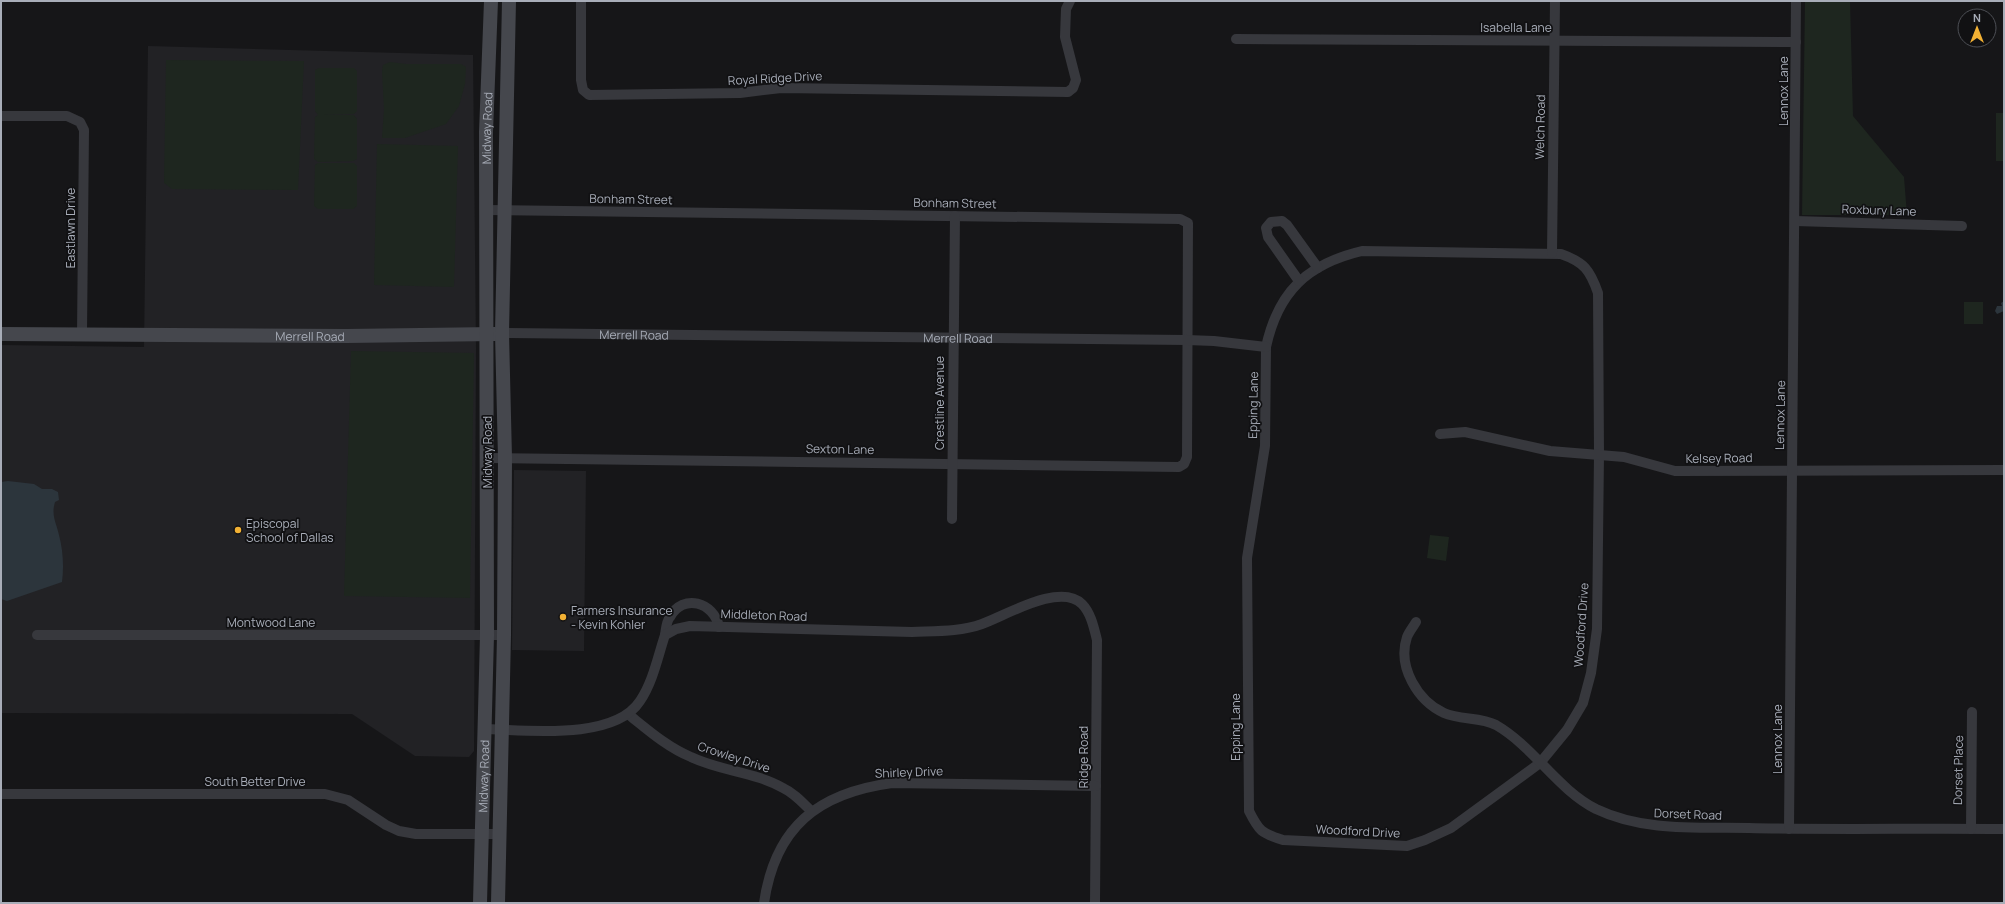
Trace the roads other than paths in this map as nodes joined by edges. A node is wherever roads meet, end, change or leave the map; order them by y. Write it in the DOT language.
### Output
graph roads {
  1 [pos="491,1"];
  2 [pos="509,1"];
  3 [pos="581,1"];
  4 [pos="1070,1"];
  5 [pos="1555,1"];
  6 [pos="1796,1"];
  7 [pos="1236,39"];
  8 [pos="1554,41"];
  9 [pos="1796,42"];
  10 [pos="1,116"];
  11 [pos="486,210"];
  12 [pos="504,210"];
  13 [pos="955,216"];
  14 [pos="1795,221"];
  15 [pos="1962,226"];
  16 [pos="1552,253"];
  17 [pos="1318,268"];
  18 [pos="1299,281"];
  19 [pos="502,333"];
  20 [pos="1,334"];
  21 [pos="82,334"];
  22 [pos="486,335"];
  23 [pos="952,338"];
  24 [pos="1187,340"];
  25 [pos="1266,347"];
  26 [pos="1440,434"];
  27 [pos="1599,454"];
  28 [pos="1187,457"];
  29 [pos="488,458"];
  30 [pos="504,458"];
  31 [pos="952,464"];
  32 [pos="1792,470"];
  33 [pos="2004,470"];
  34 [pos="952,519"];
  35 [pos="487,566"];
  36 [pos="504,567"];
  37 [pos="1088,613"];
  38 [pos="1416,622"];
  39 [pos="719,627"];
  40 [pos="37,635"];
  41 [pos="487,635"];
  42 [pos="504,635"];
  43 [pos="665,635"];
  44 [pos="1972,712"];
  45 [pos="628,714"];
  46 [pos="484,729"];
  47 [pos="502,730"];
  48 [pos="1540,763"];
  49 [pos="1096,786"];
  50 [pos="1,794"];
  51 [pos="1249,797"];
  52 [pos="811,811"];
  53 [pos="1789,829"];
  54 [pos="1971,829"];
  55 [pos="2004,829"];
  56 [pos="481,833"];
  57 [pos="499,834"];
  58 [pos="480,903"];
  59 [pos="498,903"];
  60 [pos="764,903"];
  61 [pos="1095,903"];
  1 -- 11 [label="main road, Midway Road"];
  2 -- 12 [label="main road, Midway Road"];
  3 -- 4 [label="street, Royal Ridge Drive"];
  5 -- 8 [label="street, Welch Road"];
  6 -- 9 [label="street, Lennox Lane"];
  7 -- 8 [label="street, Isabella Lane"];
  8 -- 9 [label="street, Isabella Lane"];
  8 -- 16 [label="street, Welch Road"];
  9 -- 14 [label="street, Lennox Lane"];
  10 -- 21 [label="street, Eastlawn Drive"];
  11 -- 12 [label="street, Bonham Street"];
  11 -- 22 [label="main road, Midway Road"];
  12 -- 13 [label="street, Bonham Street"];
  12 -- 19 [label="main road, Midway Road"];
  13 -- 23 [label="street, Crestline Avenue"];
  13 -- 24 [label="street, Bonham Street"];
  14 -- 15 [label="street, Roxbury Lane"];
  14 -- 32 [label="street, Lennox Lane"];
  16 -- 17 [label="street, Epping Lane"];
  16 -- 27 [label="street, Woodford Drive"];
  17 -- 18 [label="street, Epping Lane"];
  17 -- 18 [label="street"];
  18 -- 25 [label="street, Epping Lane"];
  19 -- 22 [label="main road, Merrell Road"];
  19 -- 23 [label="street, Merrell Road"];
  19 -- 30 [label="main road, Midway Road"];
  20 -- 21 [label="main road, Merrell Road"];
  21 -- 22 [label="main road, Merrell Road"];
  22 -- 29 [label="main road, Midway Road"];
  23 -- 24 [label="street, Merrell Road"];
  23 -- 31 [label="street, Crestline Avenue"];
  24 -- 25 [label="street, Merrell Road"];
  24 -- 28 [label="street, Bonham Street"];
  25 -- 51 [label="street, Epping Lane"];
  26 -- 27 [label="street, Kelsey Road"];
  27 -- 32 [label="street, Kelsey Road"];
  27 -- 48 [label="street, Woodford Drive"];
  28 -- 31 [label="street, Sexton Lane"];
  29 -- 30 [label="street, Sexton Lane"];
  29 -- 35 [label="main road, Midway Road"];
  30 -- 31 [label="street, Sexton Lane"];
  30 -- 36 [label="main road, Midway Road"];
  31 -- 34 [label="street, Crestline Avenue"];
  32 -- 33 [label="street, Kelsey Road"];
  32 -- 53 [label="street, Lennox Lane"];
  35 -- 36 [label="main road"];
  35 -- 41 [label="main road, Midway Road"];
  36 -- 42 [label="main road, Midway Road"];
  37 -- 39 [label="street, Middleton Road"];
  37 -- 49 [label="street, Ridge Road"];
  38 -- 48 [label="street, Dorset Road"];
  39 -- 43 [label="street, Middleton Road"];
  39 -- 43 [label="street"];
  40 -- 41 [label="street, Montwood Lane"];
  41 -- 42 [label="street, Montwood Lane"];
  41 -- 46 [label="main road, Midway Road"];
  42 -- 47 [label="main road, Midway Road"];
  43 -- 45 [label="street"];
  44 -- 54 [label="street, Dorset Place"];
  45 -- 47 [label="street"];
  45 -- 52 [label="street, Crowley Drive"];
  46 -- 47 [label="street"];
  46 -- 56 [label="main road, Midway Road"];
  47 -- 57 [label="main road, Midway Road"];
  48 -- 51 [label="street, Woodford Drive"];
  48 -- 53 [label="street, Dorset Road"];
  49 -- 52 [label="street, Shirley Drive"];
  49 -- 61 [label="street, Ridge Road"];
  50 -- 56 [label="street, South Better Drive"];
  52 -- 60 [label="street, Shirley Drive"];
  53 -- 54 [label="street, Dorset Road"];
  54 -- 55 [label="street, Dorset Road"];
  56 -- 57 [label="street, South Better Drive"];
  56 -- 58 [label="main road, Midway Road"];
  57 -- 59 [label="main road, Midway Road"];
}
